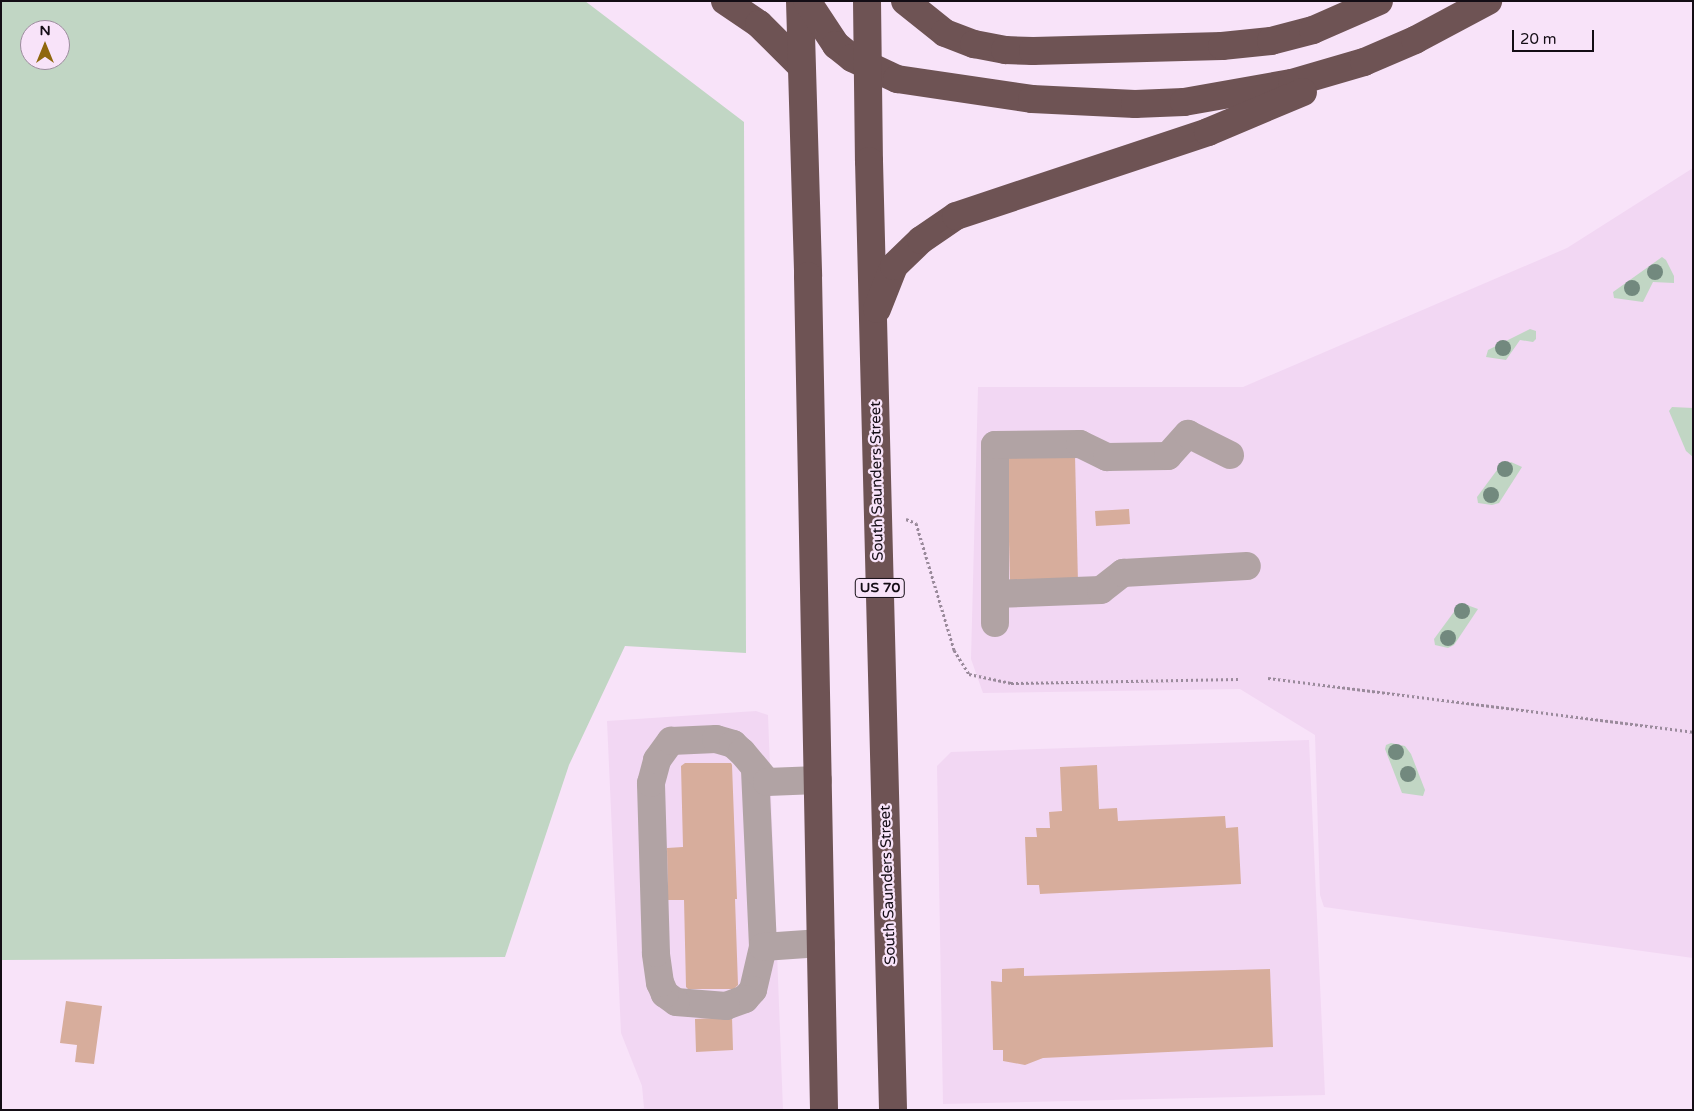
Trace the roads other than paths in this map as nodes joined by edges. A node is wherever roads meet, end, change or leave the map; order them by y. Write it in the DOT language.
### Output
graph roads {
  1 [pos="725,1"];
  2 [pos="800,1"];
  3 [pos="807,1"];
  4 [pos="867,1"];
  5 [pos="905,1"];
  6 [pos="1379,1"];
  7 [pos="1488,1"];
  8 [pos="1364,62"];
  9 [pos="801,66"];
  10 [pos="868,66"];
  11 [pos="873,319"];
  12 [pos="1230,455"];
  13 [pos="1247,566"];
  14 [pos="994,594"];
  15 [pos="994,623"];
  16 [pos="755,770"];
  17 [pos="818,780"];
  18 [pos="821,943"];
  19 [pos="763,947"];
  20 [pos="824,1110"];
  21 [pos="893,1110"];
  1 -- 9 [label="highway"];
  2 -- 9 [label="highway"];
  3 -- 10 [label="highway"];
  4 -- 10 [label="highway, South Saunders Street / US 70"];
  5 -- 6 [label="highway"];
  7 -- 8 [label="highway"];
  8 -- 10 [label="highway"];
  8 -- 11 [label="highway"];
  9 -- 17 [label="highway"];
  10 -- 11 [label="highway, South Saunders Street / US 70"];
  11 -- 21 [label="highway, South Saunders Street / US 70"];
  12 -- 14 [label="lane"];
  13 -- 14 [label="lane"];
  14 -- 15 [label="lane"];
  16 -- 17 [label="lane"];
  16 -- 19 [label="lane"];
  16 -- 19 [label="lane"];
  17 -- 18 [label="highway"];
  18 -- 19 [label="lane"];
  18 -- 20 [label="highway"];
}
